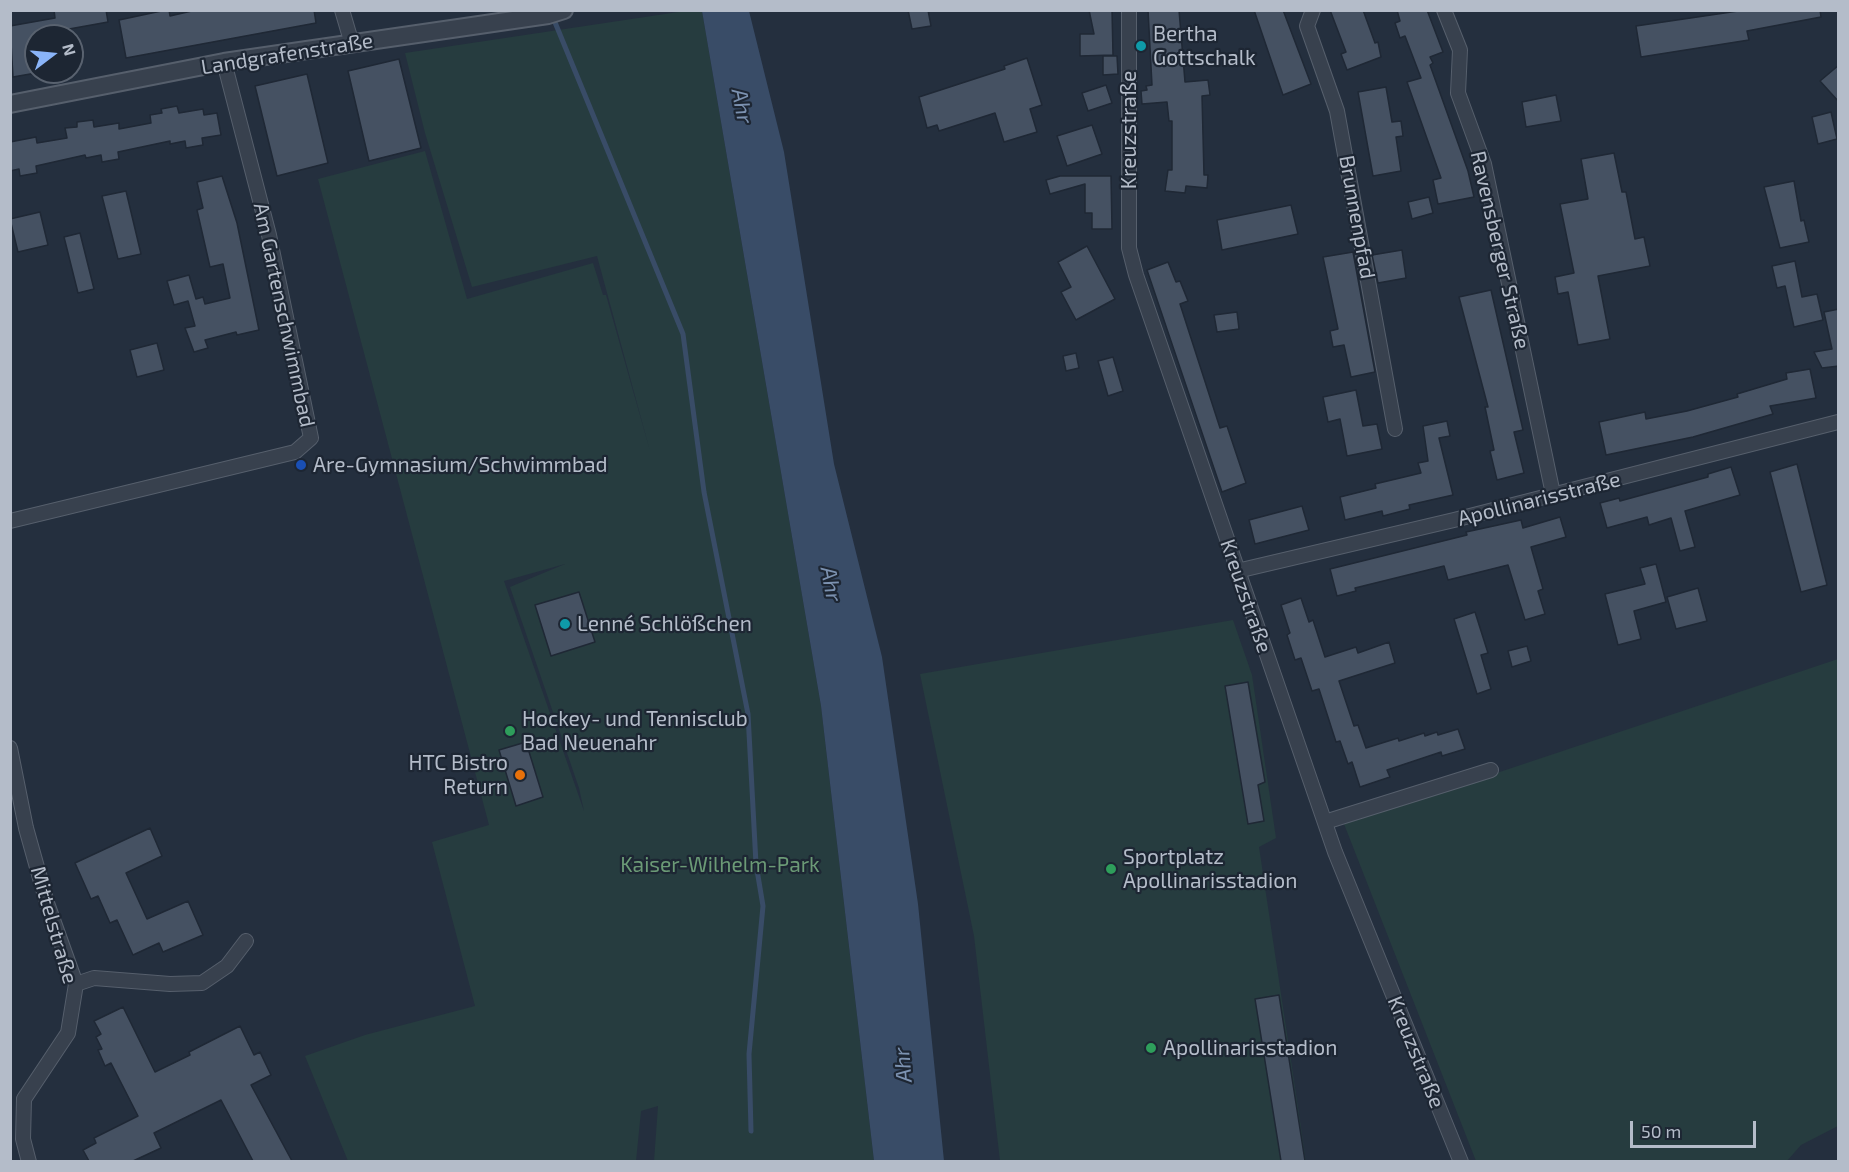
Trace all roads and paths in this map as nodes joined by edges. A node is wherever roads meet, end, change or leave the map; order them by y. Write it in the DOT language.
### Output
graph roads {
  1 [pos="342,10"];
  2 [pos="1130,10"];
  3 [pos="1313,10"];
  4 [pos="1444,10"];
  5 [pos="556,13"];
  6 [pos="505,15"];
  7 [pos="352,44"];
  8 [pos="224,62"];
  9 [pos="10,104"];
  10 [pos="1839,422"];
  11 [pos="1395,429"];
  12 [pos="1553,494"];
  13 [pos="10,521"];
  14 [pos="1238,571"];
  15 [pos="10,748"];
  16 [pos="1491,770"];
  17 [pos="1325,822"];
  18 [pos="246,941"];
  19 [pos="76,984"];
  20 [pos="29,1161"];
  21 [pos="1461,1161"];
  1 -- 7 [label="street"];
  2 -- 14 [label="street, Kreuzstraße"];
  3 -- 11 [label="street, Brunnenpfad"];
  4 -- 12 [label="street, Ravensberger Straße"];
  5 -- 6 [label="street, Landgrafenstraße"];
  6 -- 7 [label="street, Landgrafenstraße"];
  7 -- 8 [label="street, Landgrafenstraße"];
  8 -- 9 [label="street, Landgrafenstraße"];
  8 -- 13 [label="street, Am Gartenschwimmbad"];
  10 -- 12 [label="street, Apollinarisstraße"];
  12 -- 14 [label="street, Apollinarisstraße"];
  14 -- 17 [label="street, Kreuzstraße"];
  15 -- 19 [label="street, Mittelstraße"];
  16 -- 17 [label="street"];
  17 -- 21 [label="street, Kreuzstraße"];
  18 -- 19 [label="street"];
  19 -- 20 [label="street, Mittelstraße"];
}
